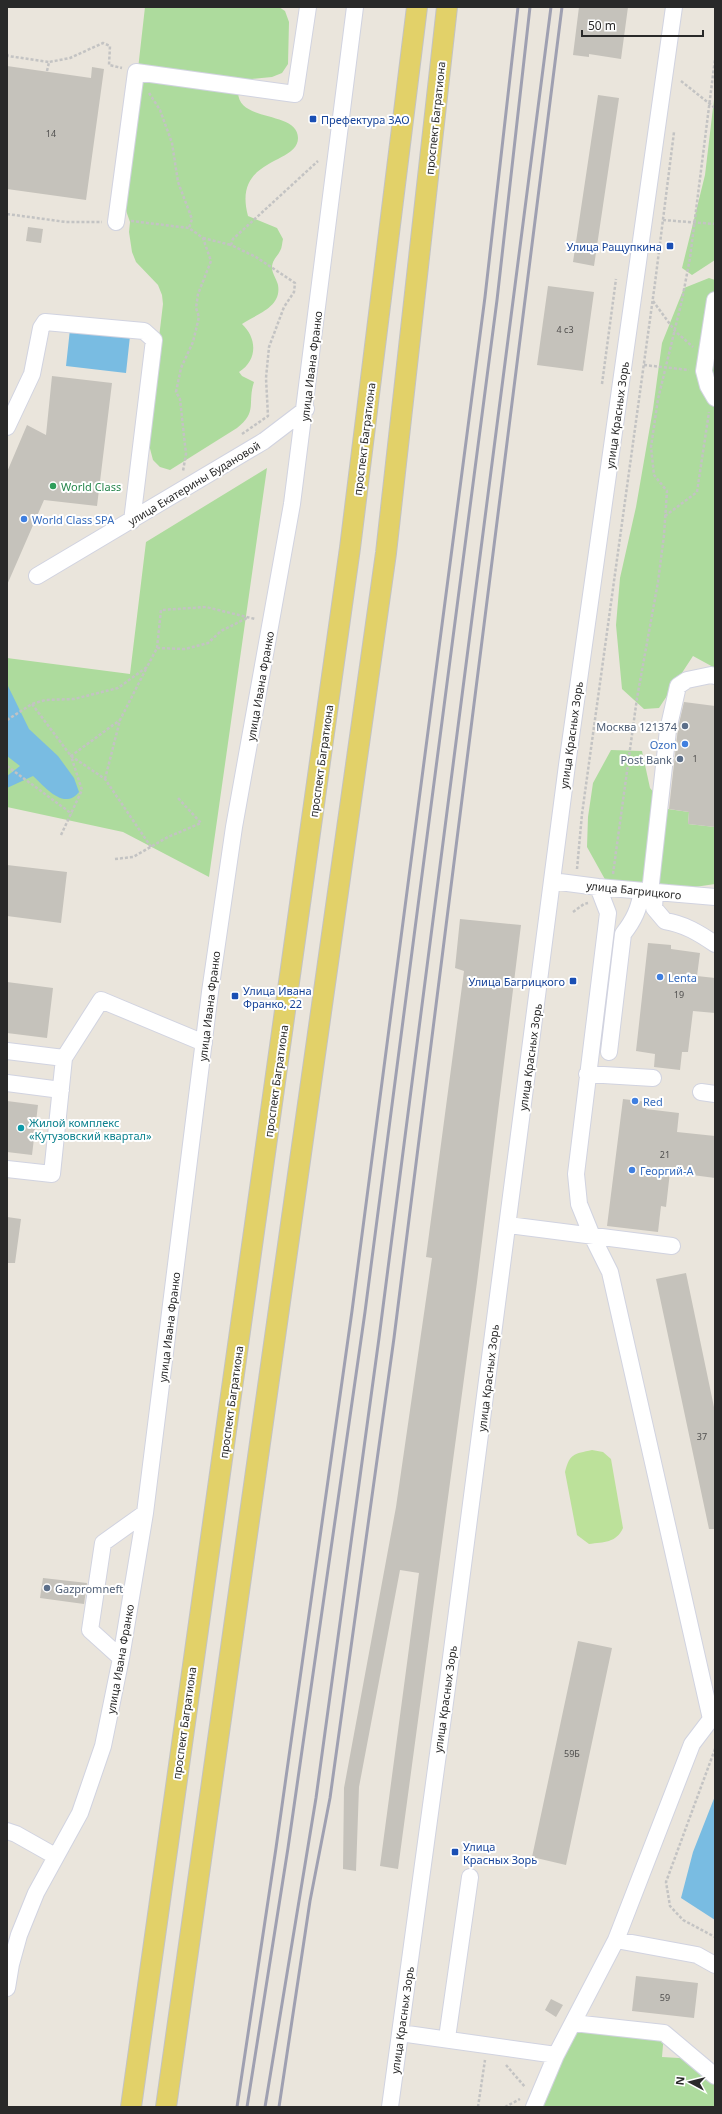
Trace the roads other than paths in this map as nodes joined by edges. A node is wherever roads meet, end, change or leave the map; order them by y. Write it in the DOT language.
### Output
graph roads {
  1 [pos="308,7"];
  2 [pos="355,7"];
  3 [pos="417,7"];
  4 [pos="447,7"];
  5 [pos="674,7"];
  6 [pos="116,222"];
  7 [pos="715,300"];
  8 [pos="714,396"];
  9 [pos="306,409"];
  10 [pos="7,427"];
  11 [pos="132,521"];
  12 [pos="37,576"];
  13 [pos="715,676"];
  14 [pos="552,881"];
  15 [pos="598,887"];
  16 [pos="649,892"];
  17 [pos="715,897"];
  18 [pos="715,944"];
  19 [pos="204,1043"];
  20 [pos="7,1051"];
  21 [pos="608,1052"];
  22 [pos="64,1058"];
  23 [pos="587,1074"];
  24 [pos="654,1078"];
  25 [pos="7,1083"];
  26 [pos="62,1090"];
  27 [pos="7,1169"];
  28 [pos="508,1225"];
  29 [pos="592,1236"];
  30 [pos="672,1246"];
  31 [pos="145,1513"];
  32 [pos="121,1658"];
  33 [pos="713,1719"];
  34 [pos="7,1831"];
  35 [pos="55,1856"];
  36 [pos="470,1877"];
  37 [pos="616,1940"];
  38 [pos="715,1965"];
  39 [pos="7,1988"];
  40 [pos="573,2023"];
  41 [pos="400,2032"];
  42 [pos="447,2038"];
  43 [pos="556,2055"];
  44 [pos="715,2076"];
  45 [pos="530,2102"];
  46 [pos="131,2107"];
  47 [pos="166,2107"];
  48 [pos="390,2107"];
  1 -- 6 [label="street"];
  2 -- 9 [label="street, улица Ивана Франко"];
  3 -- 46 [label="main road, проспект Багратиона"];
  4 -- 47 [label="main road, проспект Багратиона"];
  5 -- 14 [label="street, улица Красных Зорь"];
  7 -- 8 [label="street"];
  9 -- 11 [label="street, улица Екатерины Будановой"];
  9 -- 19 [label="street, улица Ивана Франко"];
  10 -- 11 [label="street"];
  11 -- 12 [label="street, улица Екатерины Будановой"];
  13 -- 16 [label="street"];
  14 -- 15 [label="street, улица Багрицкого"];
  14 -- 28 [label="street, улица Красных Зорь"];
  15 -- 16 [label="street, улица Багрицкого"];
  15 -- 23 [label="street"];
  16 -- 17 [label="street, улица Багрицкого"];
  16 -- 18 [label="street"];
  16 -- 21 [label="street"];
  19 -- 22 [label="street"];
  19 -- 31 [label="street, улица Ивана Франко"];
  20 -- 22 [label="street"];
  22 -- 26 [label="street"];
  23 -- 24 [label="street"];
  23 -- 29 [label="street"];
  25 -- 26 [label="street"];
  26 -- 27 [label="street"];
  28 -- 29 [label="street"];
  28 -- 41 [label="street, улица Красных Зорь"];
  29 -- 30 [label="street"];
  29 -- 33 [label="street"];
  31 -- 32 [label="street, улица Ивана Франко"];
  31 -- 32 [label="street"];
  32 -- 35 [label="street, улица Ивана Франко"];
  33 -- 37 [label="street"];
  34 -- 35 [label="street"];
  35 -- 39 [label="street, улица Ивана Франко"];
  36 -- 42 [label="street"];
  37 -- 38 [label="street"];
  37 -- 40 [label="street"];
  40 -- 43 [label="street"];
  40 -- 44 [label="street"];
  41 -- 42 [label="street"];
  41 -- 48 [label="street, улица Красных Зорь"];
  42 -- 43 [label="street"];
  43 -- 45 [label="street"];
}
